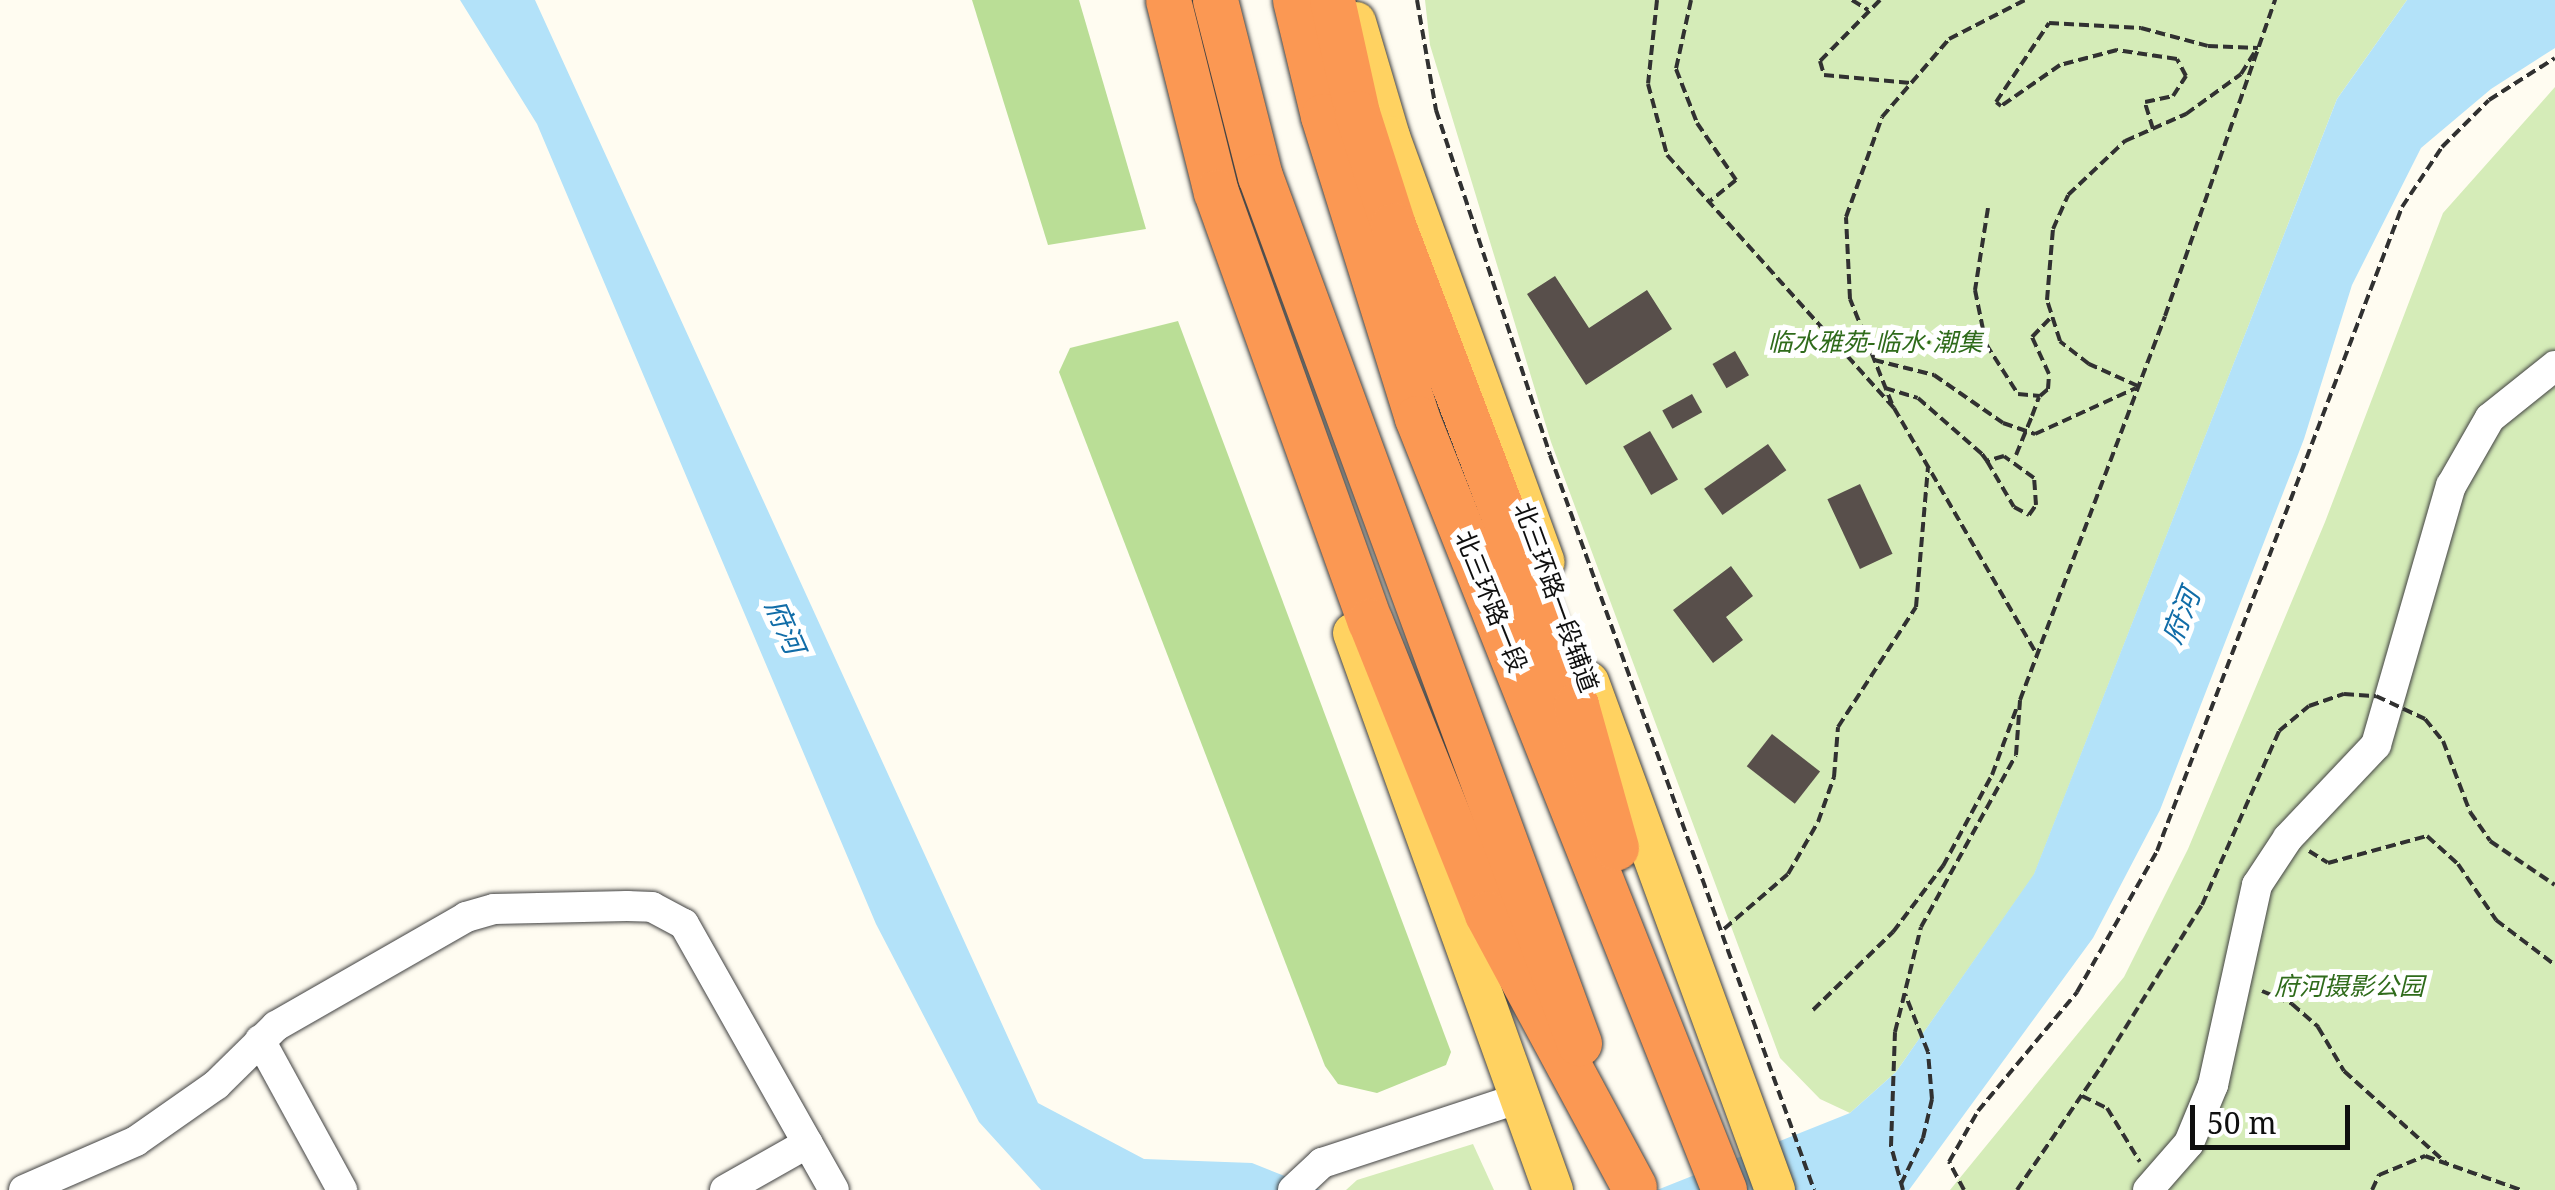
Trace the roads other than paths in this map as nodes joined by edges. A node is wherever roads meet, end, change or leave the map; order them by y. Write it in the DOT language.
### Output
graph roads {
  1 [pos="1156,0"];
  2 [pos="1168,0"];
  3 [pos="1215,0"];
  4 [pos="1295,0"];
  5 [pos="1332,0"];
  6 [pos="1352,0"];
  7 [pos="2555,366"];
  8 [pos="1646,981"];
  9 [pos="260,1040"];
  10 [pos="1520,1098"];
  11 [pos="808,1143"];
  12 [pos="1718,1173"];
  13 [pos="1299,1184"];
  14 [pos="1634,1188"];
  15 [pos="24,1190"];
  16 [pos="342,1190"];
  17 [pos="725,1190"];
  18 [pos="834,1190"];
  19 [pos="1553,1190"];
  20 [pos="1775,1190"];
  21 [pos="2148,1190"];
  1 -- 10 [label="main road"];
  2 -- 14 [label="highway"];
  3 -- 14 [label="highway"];
  4 -- 8 [label="highway, 北三环路一段"];
  5 -- 8 [label="highway"];
  6 -- 20 [label="main road, 北三环路一段辅道"];
  7 -- 21 [label="street"];
  8 -- 12 [label="highway, 北三环路一段"];
  9 -- 11 [label="street"];
  9 -- 15 [label="street"];
  9 -- 16 [label="street"];
  10 -- 13 [label="street"];
  10 -- 19 [label="main road"];
  11 -- 17 [label="street"];
  11 -- 18 [label="street"];
}
